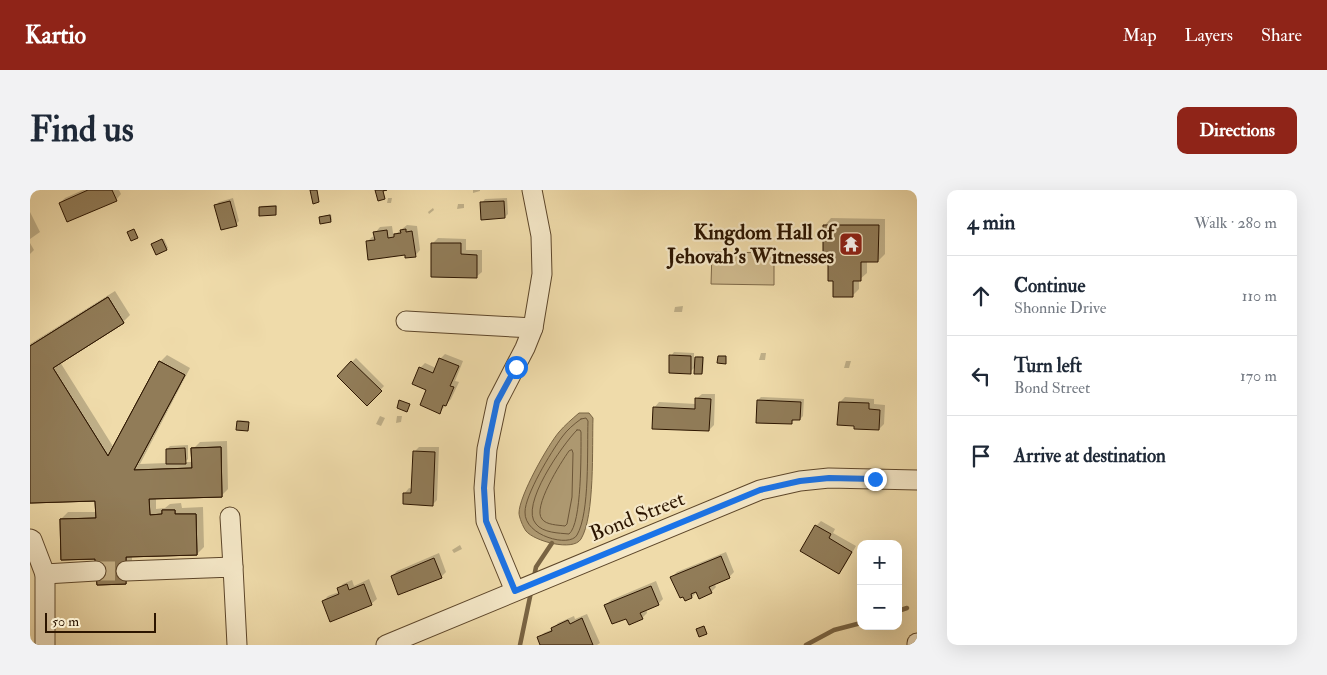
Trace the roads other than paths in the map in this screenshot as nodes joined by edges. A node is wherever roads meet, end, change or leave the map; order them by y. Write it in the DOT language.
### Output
graph roads {
  1 [pos="532,190"];
  2 [pos="406,322"];
  3 [pos="533,328"];
  4 [pos="917,480"];
  5 [pos="230,517"];
  6 [pos="30,539"];
  7 [pos="233,567"];
  8 [pos="96,571"];
  9 [pos="126,571"];
  10 [pos="45,574"];
  11 [pos="515,591"];
  12 [pos="45,645"];
  13 [pos="236,645"];
  14 [pos="386,645"];
  1 -- 3 [label="street"];
  2 -- 3 [label="street"];
  3 -- 11 [label="street"];
  4 -- 11 [label="street, Bond Street"];
  5 -- 7 [label="street"];
  6 -- 10 [label="street"];
  7 -- 9 [label="street"];
  7 -- 13 [label="street"];
  8 -- 10 [label="street"];
  10 -- 12 [label="street"];
  11 -- 14 [label="street, Bond Street"];
}
